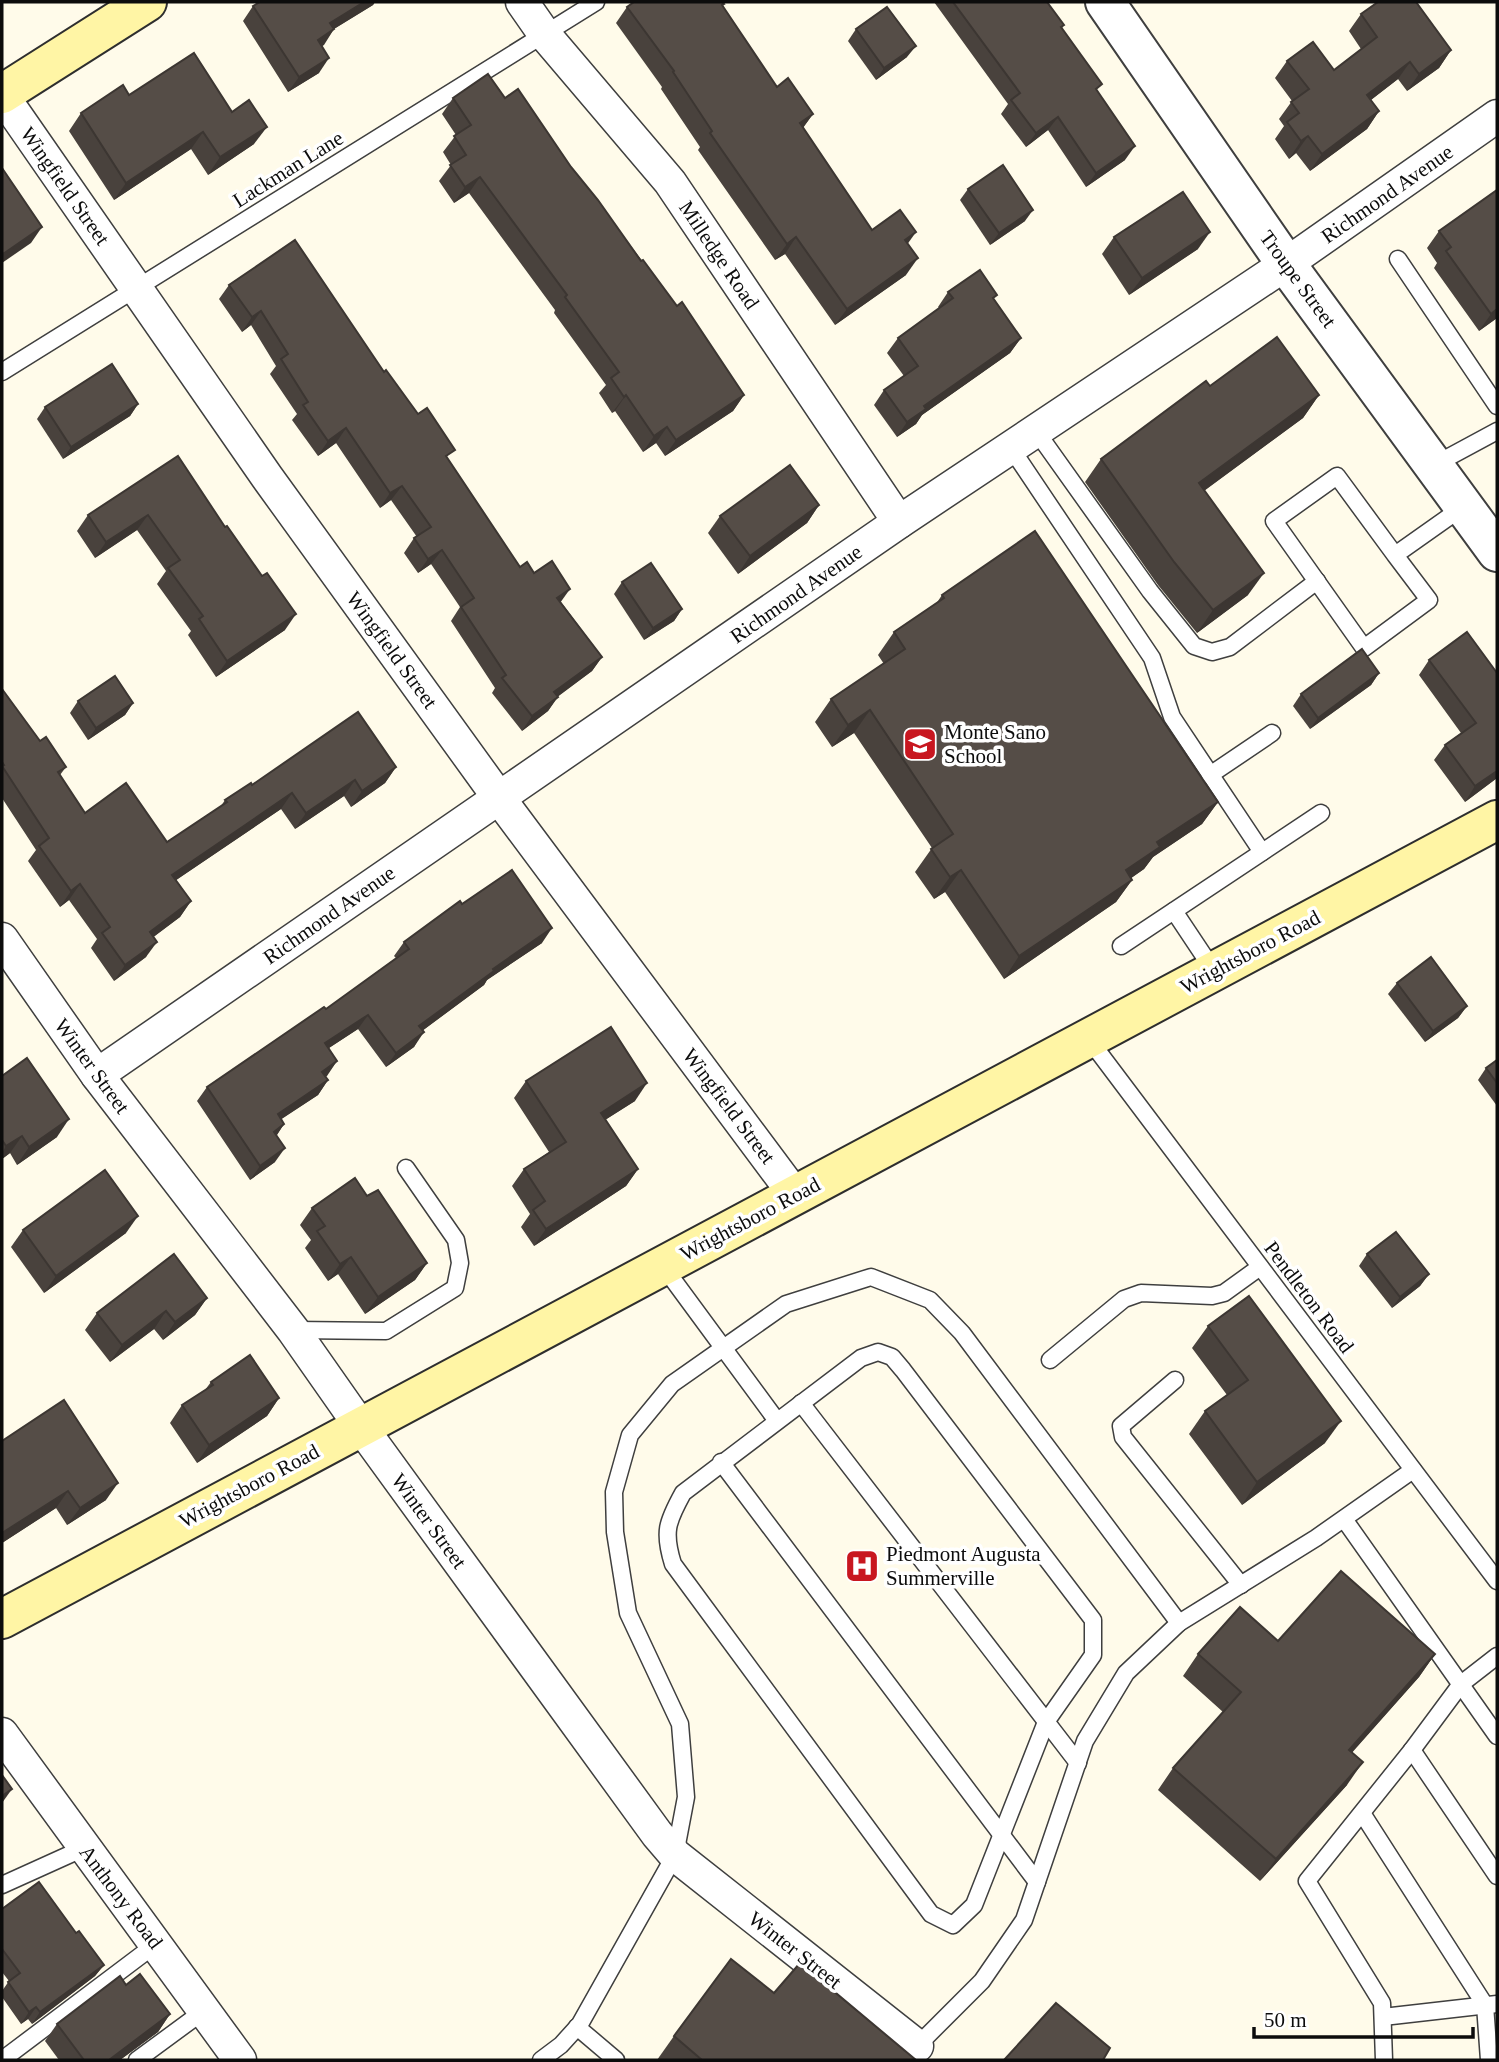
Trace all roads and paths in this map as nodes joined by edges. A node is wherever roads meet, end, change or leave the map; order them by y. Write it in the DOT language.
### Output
graph roads {
  1 [pos="147,2"];
  2 [pos="522,2"];
  3 [pos="596,2"];
  4 [pos="1105,2"];
  5 [pos="545,35"];
  6 [pos="2,94"];
  7 [pos="1497,116"];
  8 [pos="1398,259"];
  9 [pos="1286,264"];
  10 [pos="136,288"];
  11 [pos="2,372"];
  12 [pos="1497,406"];
  13 [pos="1497,431"];
  14 [pos="1023,440"];
  15 [pos="1434,465"];
  16 [pos="1463,507"];
  17 [pos="899,522"];
  18 [pos="1497,552"];
  19 [pos="1395,555"];
  20 [pos="1317,581"];
  21 [pos="1272,733"];
  22 [pos="1210,775"];
  23 [pos="499,798"];
  24 [pos="1321,813"];
  25 [pos="1497,820"];
  26 [pos="1262,852"];
  27 [pos="1174,911"];
  28 [pos="2,939"];
  29 [pos="1121,946"];
  30 [pos="1214,971"];
  31 [pos="1088,1038"];
  32 [pos="97,1075"];
  33 [pos="406,1168"];
  34 [pos="795,1195"];
  35 [pos="663,1266"];
  36 [pos="1260,1267"];
  37 [pos="293,1330"];
  38 [pos="722,1349"];
  39 [pos="1050,1360"];
  40 [pos="1175,1380"];
  41 [pos="801,1403"];
  42 [pos="777,1421"];
  43 [pos="361,1427"];
  44 [pos="722,1462"];
  45 [pos="1413,1470"];
  46 [pos="1344,1519"];
  47 [pos="1497,1581"];
  48 [pos="1241,1585"];
  49 [pos="2,1619"];
  50 [pos="1179,1623"];
  51 [pos="1497,1656"];
  52 [pos="1461,1684"];
  53 [pos="1046,1722"];
  54 [pos="2,1734"];
  55 [pos="1497,1736"];
  56 [pos="1412,1750"];
  57 [pos="1078,1763"];
  58 [pos="1362,1813"];
  59 [pos="1002,1837"];
  60 [pos="84,1849"];
  61 [pos="675,1855"];
  62 [pos="1497,1876"];
  63 [pos="1037,1882"];
  64 [pos="2,1885"];
  65 [pos="156,1944"];
  66 [pos="1491,2004"];
  67 [pos="205,2010"];
  68 [pos="1383,2017"];
  69 [pos="576,2027"];
  70 [pos="917,2046"];
  71 [pos="8,2060"];
  72 [pos="137,2060"];
  73 [pos="240,2060"];
  74 [pos="541,2060"];
  75 [pos="616,2060"];
  76 [pos="1384,2060"];
  77 [pos="1489,2060"];
  1 -- 6 [label="main road"];
  2 -- 5 [label="street, Milledge Road"];
  3 -- 5 [label="lane, Lackman Lane"];
  4 -- 9 [label="street, Troupe Street"];
  5 -- 10 [label="lane, Lackman Lane"];
  5 -- 17 [label="street, Milledge Road"];
  6 -- 10 [label="street, Wingfield Street"];
  7 -- 9 [label="street, Richmond Avenue"];
  8 -- 12 [label="lane"];
  9 -- 14 [label="street, Richmond Avenue"];
  9 -- 15 [label="street, Troupe Street"];
  10 -- 11 [label="lane, Lackman Lane"];
  10 -- 23 [label="street, Wingfield Street"];
  13 -- 15 [label="lane"];
  14 -- 17 [label="street, Richmond Avenue"];
  14 -- 20 [label="lane"];
  14 -- 22 [label="lane"];
  15 -- 16 [label="street, Troupe Street"];
  16 -- 18 [label="street, Troupe Street"];
  16 -- 19 [label="lane"];
  17 -- 23 [label="street, Richmond Avenue"];
  19 -- 20 [label="lane"];
  19 -- 20 [label="lane"];
  21 -- 22 [label="lane"];
  22 -- 26 [label="lane"];
  23 -- 32 [label="street, Richmond Avenue"];
  23 -- 34 [label="street, Wingfield Street"];
  24 -- 26 [label="lane"];
  25 -- 30 [label="main road, Wrightsboro Road"];
  26 -- 27 [label="lane"];
  27 -- 29 [label="lane"];
  27 -- 30 [label="lane"];
  28 -- 32 [label="street, Winter Street"];
  30 -- 31 [label="main road, Wrightsboro Road"];
  31 -- 34 [label="main road, Wrightsboro Road"];
  31 -- 36 [label="lane, Pendleton Road"];
  32 -- 37 [label="street, Winter Street"];
  33 -- 37 [label="lane"];
  34 -- 35 [label="main road, Wrightsboro Road"];
  35 -- 38 [label="lane"];
  35 -- 43 [label="main road, Wrightsboro Road"];
  36 -- 39 [label="lane"];
  36 -- 45 [label="lane, Pendleton Road"];
  37 -- 43 [label="street, Winter Street"];
  38 -- 42 [label="lane"];
  38 -- 50 [label="lane"];
  38 -- 61 [label="lane"];
  40 -- 48 [label="lane"];
  41 -- 42 [label="lane"];
  41 -- 53 [label="lane"];
  41 -- 53 [label="lane"];
  42 -- 44 [label="lane"];
  43 -- 49 [label="main road, Wrightsboro Road"];
  43 -- 61 [label="street, Winter Street"];
  44 -- 59 [label="lane"];
  44 -- 59 [label="lane"];
  45 -- 46 [label="lane"];
  45 -- 47 [label="lane, Pendleton Road"];
  46 -- 48 [label="lane"];
  46 -- 52 [label="lane"];
  48 -- 50 [label="lane"];
  50 -- 57 [label="lane"];
  51 -- 52 [label="lane"];
  52 -- 55 [label="lane"];
  52 -- 56 [label="lane"];
  53 -- 57 [label="lane"];
  53 -- 59 [label="lane"];
  54 -- 60 [label="street, Anthony Road"];
  56 -- 58 [label="lane"];
  56 -- 62 [label="lane"];
  57 -- 63 [label="lane"];
  58 -- 66 [label="lane"];
  58 -- 68 [label="lane"];
  59 -- 63 [label="lane"];
  60 -- 64 [label="lane"];
  60 -- 65 [label="street, Anthony Road"];
  61 -- 69 [label="lane"];
  61 -- 70 [label="street, Winter Street"];
  63 -- 70 [label="lane"];
  65 -- 67 [label="street, Anthony Road"];
  65 -- 71 [label="lane"];
  66 -- 68 [label="lane"];
  66 -- 77 [label="lane"];
  67 -- 72 [label="lane"];
  67 -- 73 [label="street, Anthony Road"];
  68 -- 76 [label="lane"];
  69 -- 74 [label="lane"];
  69 -- 75 [label="lane"];
}
